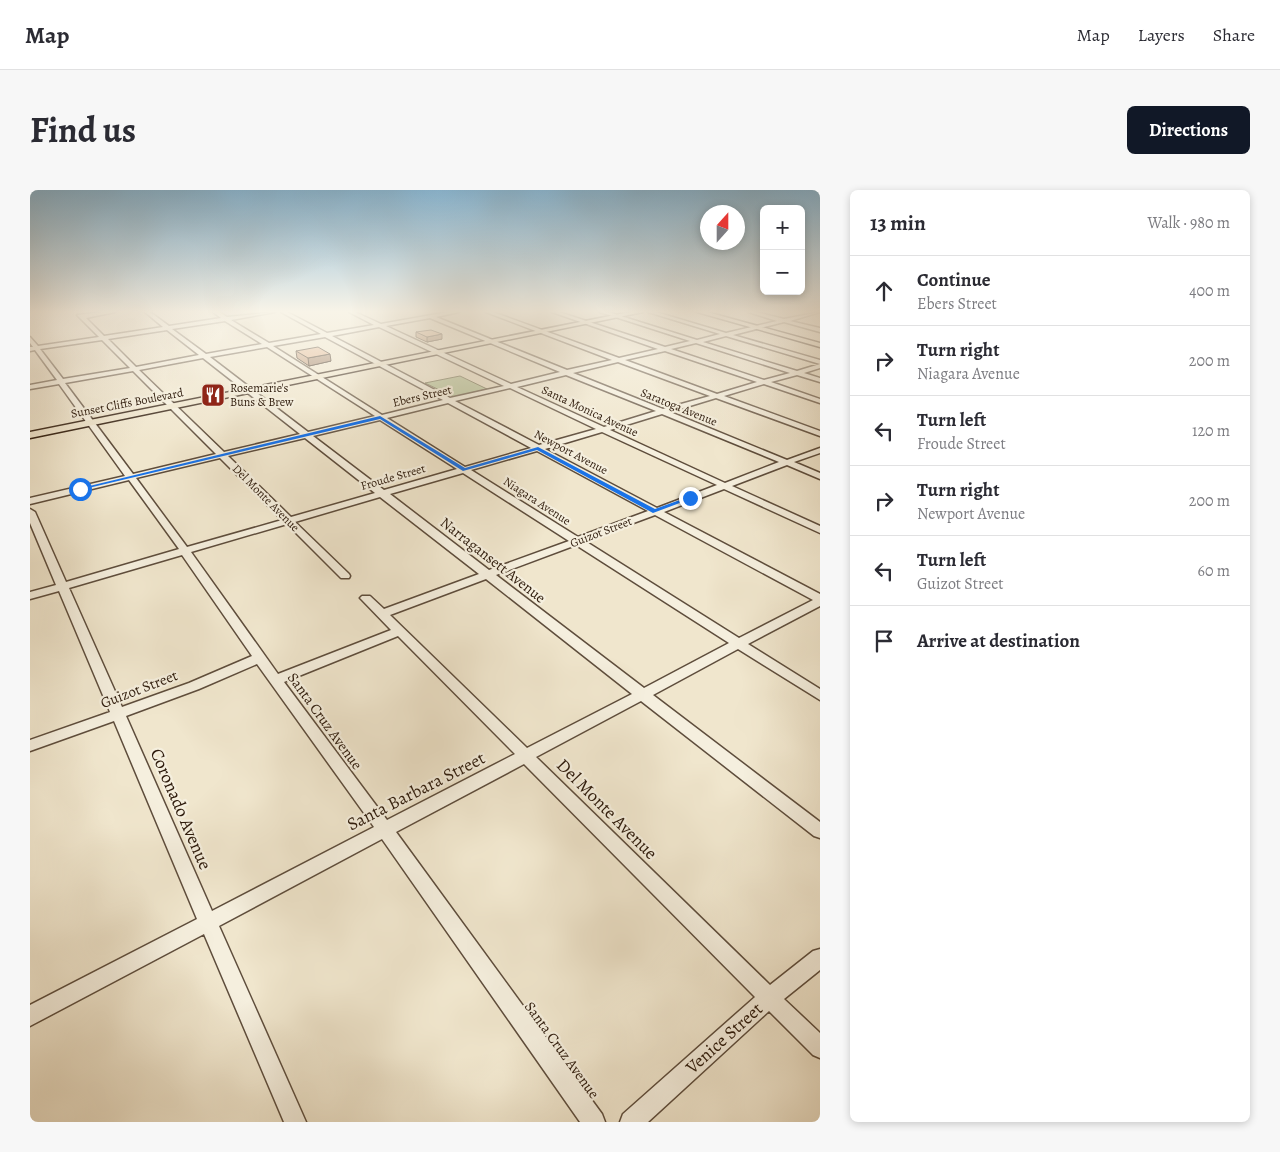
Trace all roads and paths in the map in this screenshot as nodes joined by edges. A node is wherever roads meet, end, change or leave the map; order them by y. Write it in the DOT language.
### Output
graph roads {
  1 [pos="40,355"];
  2 [pos="122,355"];
  3 [pos="283,355"];
  4 [pos="364,355"];
  5 [pos="425,355"];
  6 [pos="444,355"];
  7 [pos="525,355"];
  8 [pos="605,355"];
  9 [pos="641,355"];
  10 [pos="685,355"];
  11 [pos="741,355"];
  12 [pos="798,355"];
  13 [pos="204,356"];
  14 [pos="620,361"];
  15 [pos="820,362"];
  16 [pos="380,364"];
  17 [pos="820,366"];
  18 [pos="135,368"];
  19 [pos="567,373"];
  20 [pos="797,373"];
  21 [pos="317,377"];
  22 [pos="820,380"];
  23 [pos="61,381"];
  24 [pos="764,382"];
  25 [pos="30,386"];
  26 [pos="511,386"];
  27 [pos="248,391"];
  28 [pos="716,396"];
  29 [pos="449,401"];
  30 [pos="820,401"];
  31 [pos="173,406"];
  32 [pos="662,412"];
  33 [pos="380,417"];
  34 [pos="90,423"];
  35 [pos="603,429"];
  36 [pos="820,434"];
  37 [pos="30,435"];
  38 [pos="306,435"];
  39 [pos="538,448"];
  40 [pos="820,450"];
  41 [pos="222,455"];
  42 [pos="786,462"];
  43 [pos="464,470"];
  44 [pos="820,476"];
  45 [pos="130,477"];
  46 [pos="724,486"];
  47 [pos="382,494"];
  48 [pos="30,501"];
  49 [pos="30,512"];
  50 [pos="655,512"];
  51 [pos="288,521"];
  52 [pos="820,530"];
  53 [pos="576,541"];
  54 [pos="185,551"];
  55 [pos="488,575"];
  56 [pos="345,576"];
  57 [pos="63,586"];
  58 [pos="30,596"];
  59 [pos="366,598"];
  60 [pos="820,600"];
  61 [pos="382,614"];
  62 [pos="400,631"];
  63 [pos="739,644"];
  64 [pos="259,658"];
  65 [pos="276,680"];
  66 [pos="642,695"];
  67 [pos="820,695"];
  68 [pos="117,714"];
  69 [pos="30,746"];
  70 [pos="526,756"];
  71 [pos="384,830"];
  72 [pos="820,831"];
  73 [pos="208,923"];
  74 [pos="820,958"];
  75 [pos="769,998"];
  76 [pos="30,1016"];
  77 [pos="820,1048"];
  78 [pos="295,1122"];
  79 [pos="594,1122"];
  80 [pos="631,1122"];
  1 -- 23 [label="street, Santa Cruz Avenue"];
  2 -- 18 [label="street, Del Monte Avenue"];
  3 -- 21 [label="street, Niagara Avenue"];
  4 -- 16 [label="street, Newport Avenue"];
  5 -- 16 [label="main road, Sunset Cliffs Boulevard"];
  6 -- 26 [label="street, Santa Monica Avenue"];
  7 -- 19 [label="street, Saratoga Avenue"];
  8 -- 14 [label="street"];
  9 -- 14 [label="street, Ebers Street"];
  10 -- 24 [label="street"];
  11 -- 20 [label="street"];
  12 -- 15 [label="street"];
  13 -- 18 [label="street"];
  13 -- 27 [label="street, Narragansett Avenue"];
  14 -- 19 [label="street, Ebers Street"];
  14 -- 28 [label="street"];
  16 -- 21 [label="main road, Sunset Cliffs Boulevard"];
  16 -- 29 [label="street, Newport Avenue"];
  17 -- 20 [label="street, Froude Street"];
  18 -- 23 [label="street"];
  18 -- 31 [label="street, Del Monte Avenue"];
  19 -- 26 [label="street, Ebers Street"];
  19 -- 32 [label="street, Saratoga Avenue"];
  20 -- 22 [label="street"];
  20 -- 24 [label="street, Froude Street"];
  21 -- 27 [label="main road, Sunset Cliffs Boulevard"];
  21 -- 33 [label="street, Niagara Avenue"];
  23 -- 25 [label="street"];
  23 -- 34 [label="street, Santa Cruz Avenue"];
  24 -- 28 [label="street, Froude Street"];
  24 -- 30 [label="street"];
  26 -- 29 [label="street, Ebers Street"];
  26 -- 35 [label="street, Santa Monica Avenue"];
  27 -- 31 [label="main road, Sunset Cliffs Boulevard"];
  27 -- 38 [label="street, Narragansett Avenue"];
  28 -- 32 [label="street, Froude Street"];
  28 -- 36 [label="street"];
  29 -- 33 [label="street, Ebers Street"];
  29 -- 39 [label="street, Newport Avenue"];
  31 -- 34 [label="main road, Sunset Cliffs Boulevard"];
  31 -- 41 [label="street, Del Monte Avenue"];
  32 -- 35 [label="street, Froude Street"];
  32 -- 42 [label="street, Saratoga Avenue"];
  33 -- 38 [label="street, Ebers Street"];
  33 -- 43 [label="street, Niagara Avenue"];
  34 -- 37 [label="main road, Sunset Cliffs Boulevard"];
  34 -- 45 [label="street, Santa Cruz Avenue"];
  35 -- 39 [label="street, Froude Street"];
  35 -- 46 [label="street, Santa Monica Avenue"];
  38 -- 41 [label="street, Ebers Street"];
  38 -- 47 [label="street, Narragansett Avenue"];
  39 -- 43 [label="street, Froude Street"];
  39 -- 50 [label="street, Newport Avenue"];
  40 -- 42 [label="street, Guizot Street"];
  41 -- 45 [label="street, Ebers Street"];
  41 -- 51 [label="street, Del Monte Avenue"];
  42 -- 44 [label="street, Saratoga Avenue"];
  42 -- 46 [label="street, Guizot Street"];
  43 -- 47 [label="street, Froude Street"];
  43 -- 53 [label="street, Niagara Avenue"];
  45 -- 48 [label="street, Ebers Street"];
  45 -- 54 [label="street, Santa Cruz Avenue"];
  46 -- 50 [label="street, Guizot Street"];
  46 -- 52 [label="street, Santa Monica Avenue"];
  47 -- 51 [label="street, Froude Street"];
  47 -- 55 [label="street, Narragansett Avenue"];
  49 -- 57 [label="street, Coronado Avenue"];
  50 -- 53 [label="street, Guizot Street"];
  50 -- 60 [label="street, Newport Avenue"];
  51 -- 54 [label="street, Froude Street"];
  51 -- 56 [label="street, Del Monte Avenue"];
  53 -- 55 [label="street, Guizot Street"];
  53 -- 63 [label="street, Niagara Avenue"];
  54 -- 57 [label="street, Froude Street"];
  54 -- 64 [label="street, Santa Cruz Avenue"];
  55 -- 61 [label="street, Guizot Street"];
  55 -- 66 [label="street, Narragansett Avenue"];
  57 -- 58 [label="street, Froude Street"];
  57 -- 68 [label="street, Coronado Avenue"];
  59 -- 61 [label="street, Del Monte Avenue"];
  60 -- 63 [label="street, Santa Barbara Street"];
  61 -- 62 [label="street, Del Monte Avenue"];
  62 -- 65 [label="street"];
  62 -- 70 [label="street, Del Monte Avenue"];
  63 -- 66 [label="street, Santa Barbara Street"];
  63 -- 67 [label="street, Niagara Avenue"];
  64 -- 65 [label="street, Santa Cruz Avenue"];
  64 -- 68 [label="street, Guizot Street"];
  65 -- 71 [label="street, Santa Cruz Avenue"];
  66 -- 70 [label="street, Santa Barbara Street"];
  66 -- 72 [label="street, Narragansett Avenue"];
  68 -- 69 [label="street, Guizot Street"];
  68 -- 73 [label="street, Coronado Avenue"];
  70 -- 71 [label="street, Santa Barbara Street"];
  70 -- 75 [label="street, Del Monte Avenue"];
  71 -- 73 [label="street, Santa Barbara Street"];
  71 -- 79 [label="street, Santa Cruz Avenue"];
  73 -- 76 [label="street, Santa Barbara Street"];
  73 -- 78 [label="street, Coronado Avenue"];
  74 -- 75 [label="street, Venice Street"];
  75 -- 77 [label="street, Del Monte Avenue"];
  75 -- 80 [label="street, Venice Street"];
}
